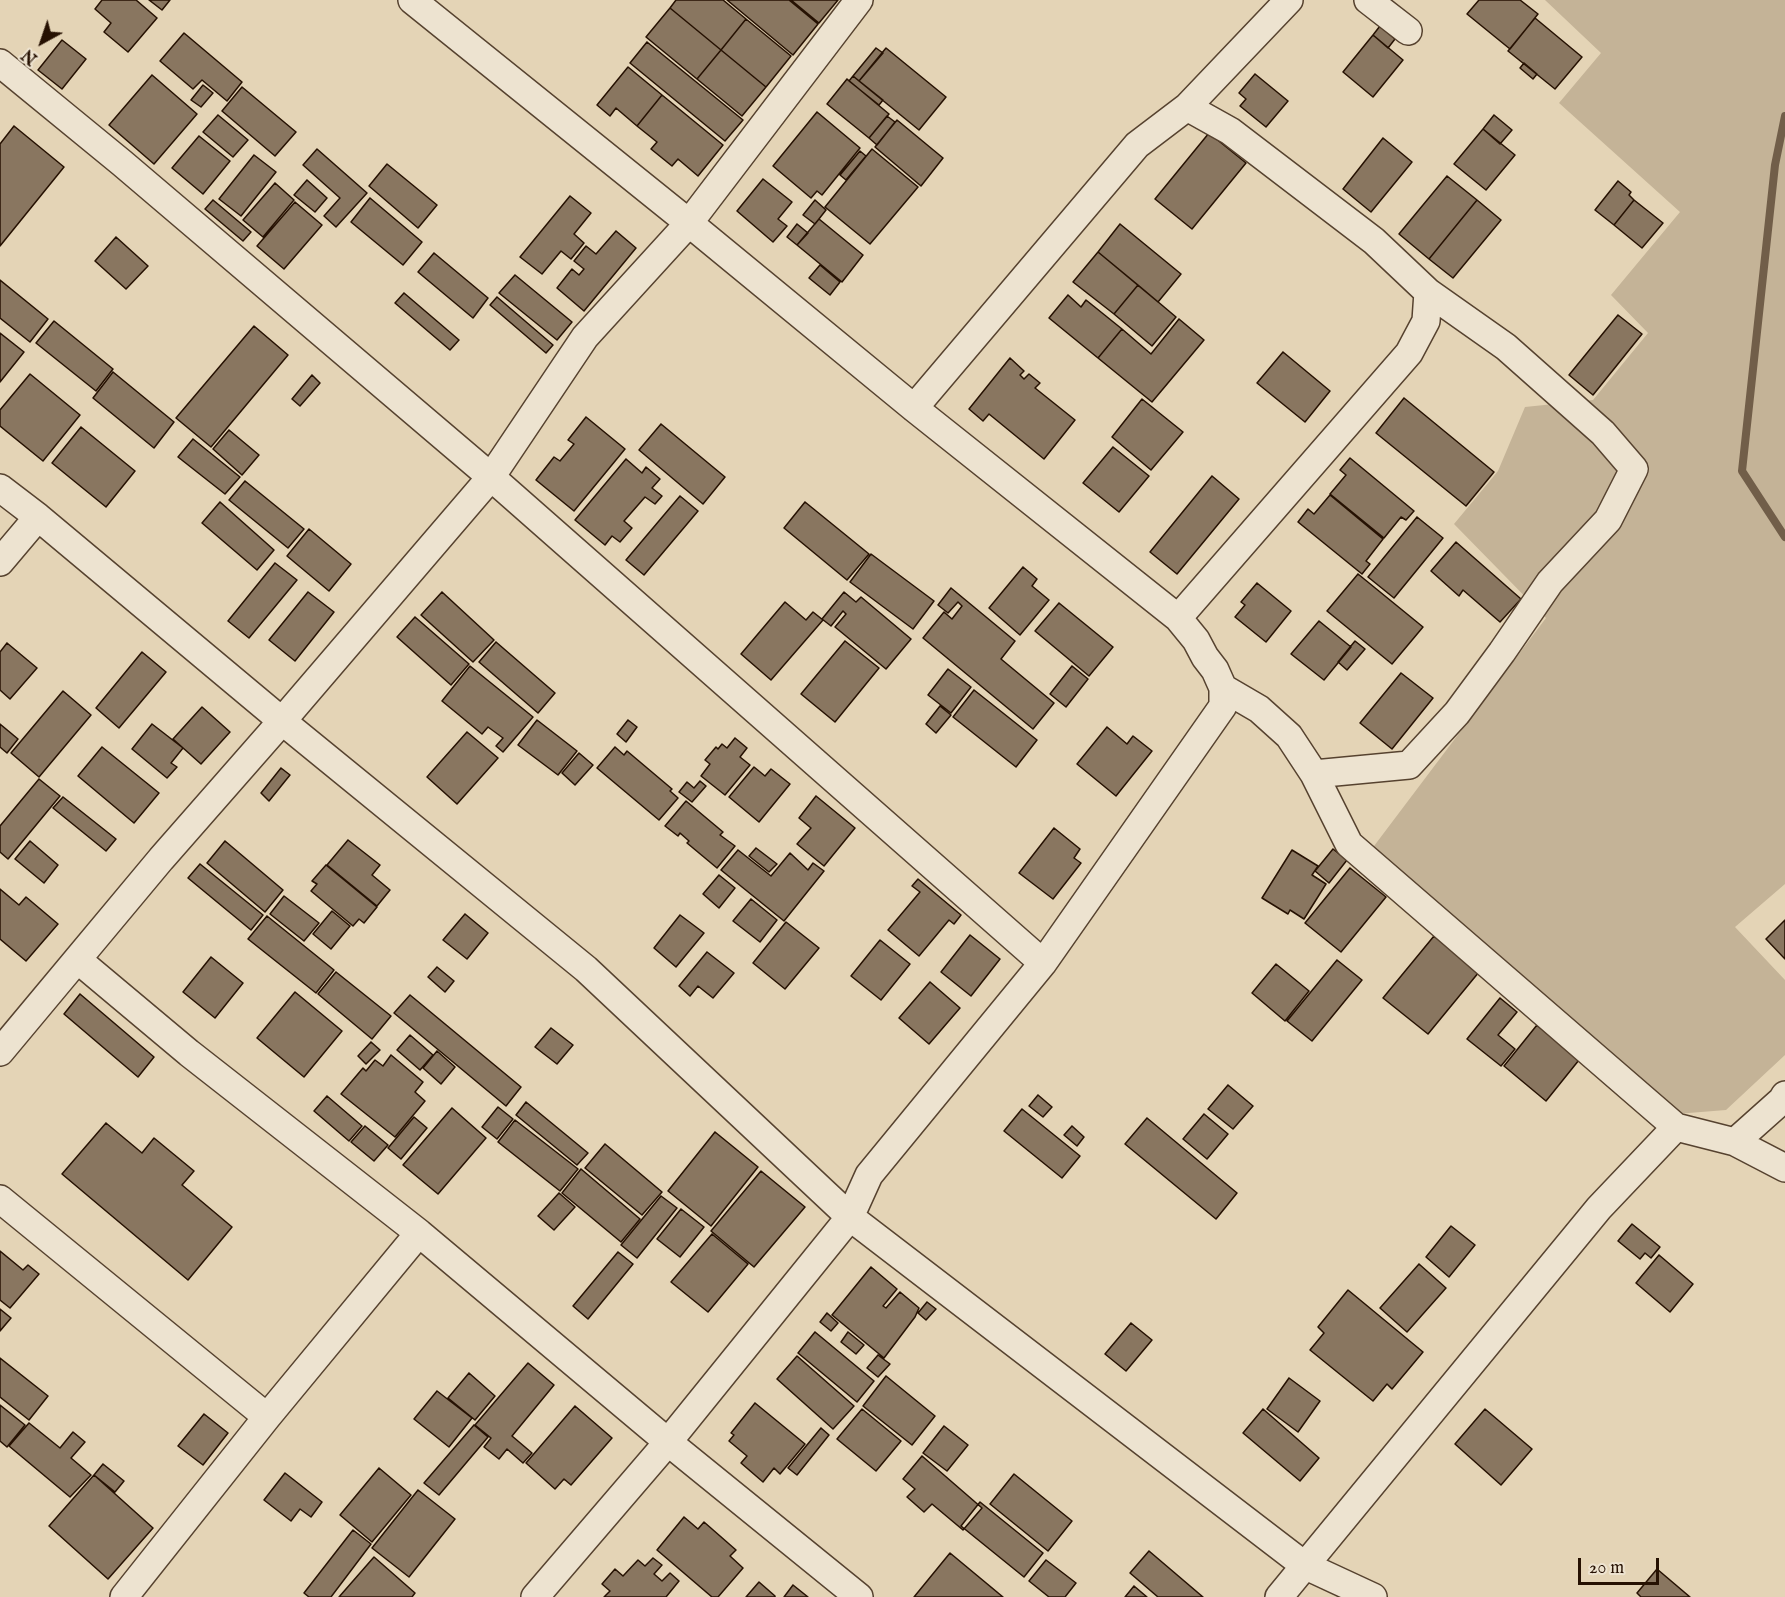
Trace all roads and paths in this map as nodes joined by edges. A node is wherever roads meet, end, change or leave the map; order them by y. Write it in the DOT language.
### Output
graph roads {
  1 [pos="412,0"];
  2 [pos="859,0"];
  3 [pos="1289,0"];
  4 [pos="1368,0"];
  5 [pos="1408,31"];
  6 [pos="0,63"];
  7 [pos="1187,107"];
  8 [pos="689,222"];
  9 [pos="1428,292"];
  10 [pos="914,408"];
  11 [pos="491,477"];
  12 [pos="0,488"];
  13 [pos="38,517"];
  14 [pos="0,561"];
  15 [pos="1178,618"];
  16 [pos="1223,688"];
  17 [pos="282,722"];
  18 [pos="1314,774"];
  19 [pos="78,960"];
  20 [pos="1043,963"];
  21 [pos="0,1052"];
  22 [pos="1785,1095"];
  23 [pos="1676,1127"];
  24 [pos="1735,1142"];
  25 [pos="1785,1168"];
  26 [pos="0,1199"];
  27 [pos="850,1217"];
  28 [pos="419,1233"];
  29 [pos="267,1417"];
  30 [pos="668,1442"];
  31 [pos="1304,1565"];
  32 [pos="124,1597"];
  33 [pos="536,1597"];
  34 [pos="859,1597"];
  35 [pos="1279,1597"];
  36 [pos="1373,1597"];
  1 -- 8 [label="street"];
  2 -- 8 [label="street"];
  3 -- 7 [label="street"];
  4 -- 5 [label="street"];
  6 -- 11 [label="street"];
  7 -- 9 [label="street"];
  7 -- 10 [label="street"];
  8 -- 10 [label="street"];
  8 -- 11 [label="street"];
  9 -- 15 [label="street"];
  9 -- 18 [label="street"];
  10 -- 15 [label="street"];
  11 -- 17 [label="street"];
  11 -- 20 [label="street"];
  12 -- 13 [label="street"];
  13 -- 14 [label="street"];
  13 -- 17 [label="street"];
  15 -- 16 [label="street"];
  16 -- 18 [label="street"];
  16 -- 20 [label="street"];
  17 -- 19 [label="street"];
  17 -- 27 [label="street"];
  18 -- 23 [label="street"];
  19 -- 21 [label="street"];
  19 -- 28 [label="street"];
  20 -- 27 [label="street"];
  22 -- 24 [label="street"];
  23 -- 24 [label="street"];
  23 -- 31 [label="street"];
  24 -- 25 [label="street"];
  26 -- 29 [label="street"];
  27 -- 30 [label="street"];
  27 -- 31 [label="street"];
  28 -- 29 [label="street"];
  28 -- 30 [label="street"];
  29 -- 32 [label="street"];
  30 -- 33 [label="street"];
  30 -- 34 [label="street"];
  31 -- 35 [label="street"];
  31 -- 36 [label="street"];
}
